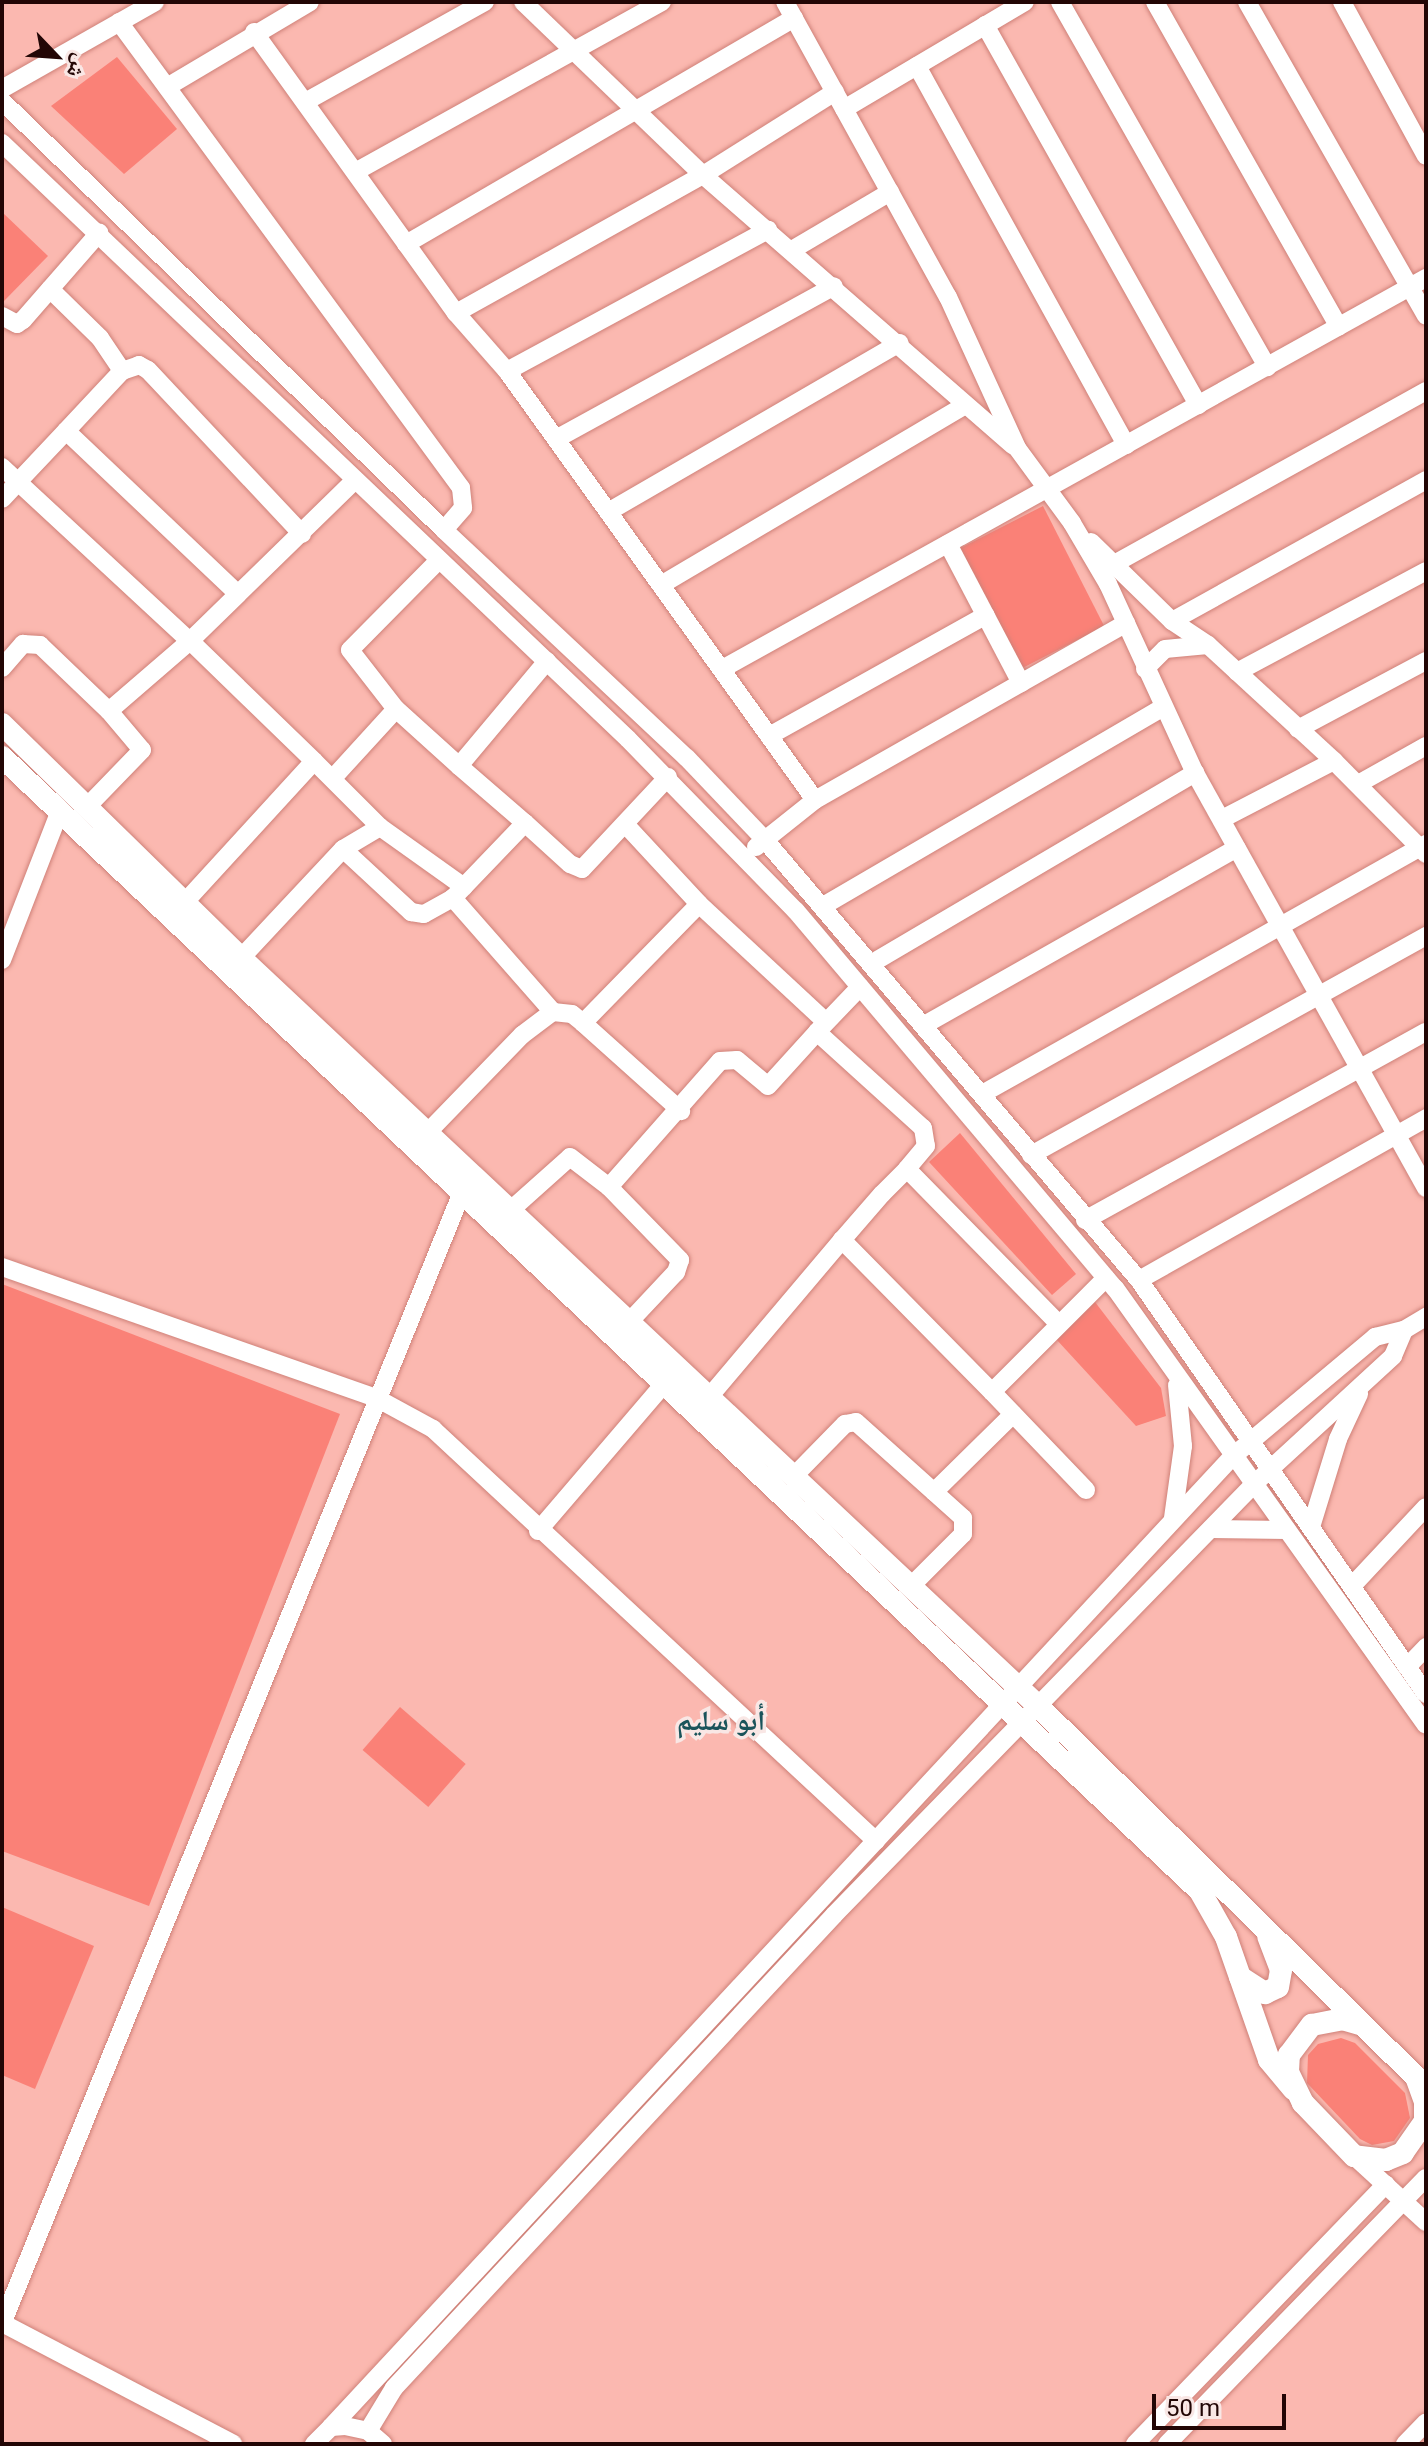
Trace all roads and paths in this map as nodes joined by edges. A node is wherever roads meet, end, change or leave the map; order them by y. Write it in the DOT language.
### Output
graph roads {
  1 [pos="155,2"];
  2 [pos="310,2"];
  3 [pos="485,2"];
  4 [pos="523,2"];
  5 [pos="662,2"];
  6 [pos="1025,2"];
  7 [pos="1060,2"];
  8 [pos="1247,2"];
  9 [pos="1342,2"];
  10 [pos="1162,5"];
  11 [pos="789,10"];
  12 [pos="119,22"];
  13 [pos="985,25"];
  14 [pos="254,32"];
  15 [pos="571,51"];
  16 [pos="917,66"];
  17 [pos="167,87"];
  18 [pos="2,89"];
  19 [pos="835,92"];
  20 [pos="2,101"];
  21 [pos="305,102"];
  22 [pos="844,109"];
  23 [pos="638,113"];
  24 [pos="2,143"];
  25 [pos="1426,156"];
  26 [pos="355,172"];
  27 [pos="703,175"];
  28 [pos="890,192"];
  29 [pos="768,230"];
  30 [pos="99,233"];
  31 [pos="406,244"];
  32 [pos="792,250"];
  33 [pos="1426,278"];
  34 [pos="834,286"];
  35 [pos="1409,288"];
  36 [pos="50,289"];
  37 [pos="218,311"];
  38 [pos="456,313"];
  39 [pos="2,316"];
  40 [pos="1426,316"];
  41 [pos="1339,327"];
  42 [pos="200,332"];
  43 [pos="899,343"];
  44 [pos="1267,367"];
  45 [pos="122,371"];
  46 [pos="507,371"];
  47 [pos="1426,391"];
  48 [pos="965,405"];
  49 [pos="1198,405"];
  50 [pos="66,431"];
  51 [pos="556,439"];
  52 [pos="1126,445"];
  53 [pos="1017,448"];
  54 [pos="2,467"];
  55 [pos="1426,480"];
  56 [pos="18,482"];
  57 [pos="353,482"];
  58 [pos="1047,489"];
  59 [pos="2,499"];
  60 [pos="608,512"];
  61 [pos="1072,523"];
  62 [pos="444,530"];
  63 [pos="302,534"];
  64 [pos="948,544"];
  65 [pos="438,561"];
  66 [pos="1114,564"];
  67 [pos="1426,571"];
  68 [pos="661,585"];
  69 [pos="238,594"];
  70 [pos="986,615"];
  71 [pos="1172,621"];
  72 [pos="1126,623"];
  73 [pos="190,641"];
  74 [pos="1208,645"];
  75 [pos="547,661"];
  76 [pos="1426,661"];
  77 [pos="2,668"];
  78 [pos="722,669"];
  79 [pos="1145,669"];
  80 [pos="1237,672"];
  81 [pos="1021,683"];
  82 [pos="1163,707"];
  83 [pos="396,709"];
  84 [pos="109,711"];
  85 [pos="2,724"];
  86 [pos="1298,729"];
  87 [pos="769,736"];
  88 [pos="1426,746"];
  89 [pos="2,757"];
  90 [pos="314,761"];
  91 [pos="1334,761"];
  92 [pos="459,766"];
  93 [pos="1195,773"];
  94 [pos="668,777"];
  95 [pos="333,778"];
  96 [pos="1358,784"];
  97 [pos="815,800"];
  98 [pos="88,806"];
  99 [pos="59,813"];
  100 [pos="1222,819"];
  101 [pos="525,823"];
  102 [pos="625,824"];
  103 [pos="380,827"];
  104 [pos="765,840"];
  105 [pos="1237,848"];
  106 [pos="1424,848"];
  107 [pos="343,849"];
  108 [pos="744,855"];
  109 [pos="459,892"];
  110 [pos="185,902"];
  111 [pos="699,904"];
  112 [pos="823,906"];
  113 [pos="1279,928"];
  114 [pos="1426,936"];
  115 [pos="241,958"];
  116 [pos="2,960"];
  117 [pos="874,962"];
  118 [pos="860,987"];
  119 [pos="1319,996"];
  120 [pos="553,1012"];
  121 [pos="583,1023"];
  122 [pos="926,1024"];
  123 [pos="822,1027"];
  124 [pos="1426,1032"];
  125 [pos="1356,1070"];
  126 [pos="982,1094"];
  127 [pos="394,1100"];
  128 [pos="681,1111"];
  129 [pos="379,1118"];
  130 [pos="1426,1118"];
  131 [pos="429,1131"];
  132 [pos="1396,1134"];
  133 [pos="1031,1155"];
  134 [pos="907,1169"];
  135 [pos="609,1187"];
  136 [pos="1426,1188"];
  137 [pos="461,1195"];
  138 [pos="513,1208"];
  139 [pos="1085,1220"];
  140 [pos="842,1240"];
  141 [pos="2,1267"];
  142 [pos="1106,1278"];
  143 [pos="1139,1280"];
  144 [pos="1426,1317"];
  145 [pos="631,1320"];
  146 [pos="1058,1323"];
  147 [pos="1404,1330"];
  148 [pos="1176,1379"];
  149 [pos="1364,1384"];
  150 [pos="663,1385"];
  151 [pos="992,1392"];
  152 [pos="710,1396"];
  153 [pos="378,1399"];
  154 [pos="1013,1414"];
  155 [pos="732,1416"];
  156 [pos="714,1433"];
  157 [pos="1248,1442"];
  158 [pos="1232,1457"];
  159 [pos="1269,1471"];
  160 [pos="794,1476"];
  161 [pos="1254,1484"];
  162 [pos="1086,1490"];
  163 [pos="934,1492"];
  164 [pos="1426,1507"];
  165 [pos="1170,1526"];
  166 [pos="1311,1527"];
  167 [pos="1211,1529"];
  168 [pos="1287,1530"];
  169 [pos="538,1531"];
  170 [pos="911,1586"];
  171 [pos="1352,1586"];
  172 [pos="1426,1647"];
  173 [pos="1407,1667"];
  174 [pos="1018,1688"];
  175 [pos="1426,1694"];
  176 [pos="1036,1704"];
  177 [pos="1010,1714"];
  178 [pos="1426,1725"];
  179 [pos="876,1841"];
  180 [pos="1264,1927"];
  181 [pos="1240,1977"];
  182 [pos="1360,2024"];
  183 [pos="1421,2081"];
  184 [pos="1293,2089"];
  185 [pos="1354,2156"];
  186 [pos="1426,2158"];
  187 [pos="1386,2160"];
  188 [pos="1426,2178"];
  189 [pos="1386,2184"];
  190 [pos="1404,2201"];
  191 [pos="553,2203"];
  192 [pos="1426,2222"];
  193 [pos="2,2324"];
  194 [pos="1426,2422"];
  195 [pos="331,2427"];
  196 [pos="368,2431"];
  197 [pos="233,2444"];
  198 [pos="314,2444"];
  199 [pos="383,2444"];
  200 [pos="1135,2444"];
  201 [pos="1167,2444"];
  202 [pos="1405,2444"];
  1 -- 12 [label="street"];
  2 -- 14 [label="street"];
  3 -- 21 [label="street"];
  4 -- 15 [label="street"];
  5 -- 15 [label="street"];
  6 -- 13 [label="street"];
  7 -- 44 [label="street"];
  8 -- 35 [label="street"];
  9 -- 25 [label="street"];
  10 -- 41 [label="street"];
  11 -- 19 [label="street"];
  11 -- 23 [label="street"];
  12 -- 17 [label="street"];
  12 -- 18 [label="street"];
  13 -- 16 [label="street"];
  13 -- 49 [label="street"];
  14 -- 17 [label="street"];
  14 -- 21 [label="street"];
  15 -- 23 [label="street"];
  15 -- 26 [label="street"];
  16 -- 22 [label="street"];
  16 -- 52 [label="street"];
  17 -- 62 [label="street"];
  19 -- 22 [label="street"];
  19 -- 27 [label="street"];
  20 -- 37 [label="street"];
  21 -- 26 [label="street"];
  22 -- 28 [label="street"];
  23 -- 27 [label="street"];
  23 -- 31 [label="street"];
  24 -- 30 [label="street"];
  26 -- 31 [label="street"];
  27 -- 29 [label="street"];
  27 -- 38 [label="street"];
  28 -- 32 [label="street"];
  28 -- 53 [label="street"];
  29 -- 32 [label="street"];
  29 -- 46 [label="street"];
  30 -- 36 [label="street"];
  30 -- 42 [label="street"];
  31 -- 38 [label="street"];
  32 -- 34 [label="street"];
  33 -- 35 [label="street"];
  34 -- 43 [label="street"];
  34 -- 51 [label="street"];
  35 -- 40 [label="street"];
  35 -- 41 [label="street"];
  36 -- 39 [label="street"];
  36 -- 45 [label="street"];
  37 -- 42 [label="street"];
  37 -- 62 [label="street"];
  38 -- 46 [label="street"];
  41 -- 44 [label="street"];
  42 -- 57 [label="street"];
  43 -- 48 [label="street"];
  43 -- 60 [label="street"];
  44 -- 49 [label="street"];
  45 -- 50 [label="street"];
  45 -- 63 [label="street"];
  46 -- 51 [label="street"];
  47 -- 66 [label="street"];
  48 -- 53 [label="street"];
  48 -- 68 [label="street"];
  49 -- 52 [label="street"];
  50 -- 56 [label="street"];
  50 -- 69 [label="street"];
  51 -- 60 [label="street"];
  52 -- 58 [label="street"];
  53 -- 58 [label="street"];
  54 -- 56 [label="street"];
  55 -- 71 [label="street"];
  56 -- 59 [label="street"];
  56 -- 73 [label="street"];
  57 -- 63 [label="street"];
  57 -- 65 [label="street"];
  58 -- 61 [label="street"];
  58 -- 64 [label="street"];
  60 -- 68 [label="street"];
  61 -- 66 [label="street"];
  61 -- 72 [label="street"];
  62 -- 104 [label="street"];
  63 -- 69 [label="street"];
  64 -- 70 [label="street"];
  64 -- 78 [label="street"];
  65 -- 75 [label="street"];
  65 -- 83 [label="street"];
  66 -- 71 [label="street"];
  67 -- 80 [label="street"];
  68 -- 78 [label="street"];
  69 -- 73 [label="street"];
  70 -- 81 [label="street"];
  70 -- 87 [label="street"];
  71 -- 74 [label="street"];
  72 -- 79 [label="street"];
  72 -- 81 [label="street"];
  73 -- 84 [label="street"];
  73 -- 90 [label="street"];
  74 -- 79 [label="street"];
  74 -- 80 [label="street"];
  75 -- 92 [label="street"];
  75 -- 94 [label="street"];
  76 -- 86 [label="street"];
  77 -- 84 [label="street"];
  78 -- 87 [label="street"];
  79 -- 82 [label="street"];
  80 -- 86 [label="street"];
  81 -- 97 [label="street"];
  82 -- 93 [label="street"];
  82 -- 112 [label="street"];
  83 -- 92 [label="street"];
  83 -- 95 [label="street"];
  84 -- 98 [label="street"];
  85 -- 98 [label="main road"];
  86 -- 91 [label="street"];
  87 -- 97 [label="street"];
  88 -- 96 [label="street"];
  89 -- 99 [label="main road"];
  90 -- 95 [label="street"];
  90 -- 110 [label="street"];
  91 -- 96 [label="street"];
  91 -- 100 [label="street"];
  92 -- 101 [label="street"];
  93 -- 100 [label="street"];
  93 -- 117 [label="street"];
  94 -- 102 [label="street"];
  94 -- 108 [label="street"];
  95 -- 103 [label="street"];
  96 -- 106 [label="street"];
  97 -- 104 [label="street"];
  98 -- 110 [label="main road"];
  99 -- 116 [label="street"];
  99 -- 129 [label="main road"];
  100 -- 105 [label="street"];
  101 -- 102 [label="street"];
  101 -- 109 [label="street"];
  102 -- 111 [label="street"];
  103 -- 107 [label="street"];
  103 -- 109 [label="street"];
  104 -- 108 [label="street"];
  104 -- 112 [label="street"];
  105 -- 113 [label="street"];
  105 -- 122 [label="street"];
  106 -- 113 [label="street"];
  107 -- 109 [label="street"];
  107 -- 115 [label="street"];
  108 -- 118 [label="street"];
  109 -- 120 [label="street"];
  110 -- 115 [label="main road"];
  111 -- 121 [label="street"];
  111 -- 123 [label="street"];
  112 -- 117 [label="street"];
  113 -- 119 [label="street"];
  113 -- 126 [label="street"];
  114 -- 119 [label="street"];
  115 -- 127 [label="main road"];
  117 -- 122 [label="street"];
  118 -- 123 [label="street"];
  118 -- 142 [label="street"];
  119 -- 125 [label="street"];
  119 -- 133 [label="street"];
  120 -- 121 [label="street"];
  120 -- 131 [label="street"];
  121 -- 128 [label="street"];
  122 -- 126 [label="street"];
  123 -- 128 [label="street"];
  123 -- 134 [label="street"];
  124 -- 125 [label="street"];
  125 -- 132 [label="street"];
  125 -- 139 [label="street"];
  126 -- 133 [label="street"];
  127 -- 129 [label="main road"];
  127 -- 131 [label="main road"];
  128 -- 135 [label="street"];
  129 -- 137 [label="main road"];
  130 -- 132 [label="street"];
  131 -- 138 [label="main road"];
  132 -- 136 [label="street"];
  132 -- 143 [label="street"];
  133 -- 139 [label="street"];
  134 -- 140 [label="street"];
  134 -- 146 [label="street"];
  135 -- 138 [label="street"];
  135 -- 145 [label="street"];
  137 -- 150 [label="main road"];
  137 -- 153 [label="street"];
  138 -- 145 [label="main road"];
  139 -- 143 [label="street"];
  140 -- 151 [label="street"];
  140 -- 152 [label="street"];
  141 -- 153 [label="street"];
  142 -- 146 [label="street"];
  142 -- 148 [label="street"];
  143 -- 157 [label="street"];
  144 -- 147 [label="street"];
  145 -- 152 [label="main road"];
  146 -- 151 [label="street"];
  147 -- 149 [label="street"];
  147 -- 157 [label="street"];
  148 -- 158 [label="street"];
  148 -- 165 [label="street"];
  149 -- 159 [label="street"];
  149 -- 166 [label="street"];
  150 -- 156 [label="main road"];
  150 -- 169 [label="street"];
  151 -- 154 [label="street"];
  152 -- 155 [label="main road"];
  153 -- 169 [label="street"];
  153 -- 193 [label="street"];
  154 -- 162 [label="street"];
  154 -- 163 [label="street"];
  155 -- 156 [label="main road"];
  155 -- 160 [label="main road"];
  156 -- 177 [label="main road"];
  157 -- 158 [label="street"];
  157 -- 159 [label="street"];
  158 -- 161 [label="street"];
  158 -- 165 [label="street"];
  159 -- 161 [label="street"];
  159 -- 166 [label="street"];
  160 -- 163 [label="street"];
  160 -- 170 [label="main road"];
  161 -- 167 [label="street"];
  161 -- 168 [label="street"];
  163 -- 170 [label="street"];
  164 -- 171 [label="street"];
  165 -- 174 [label="street"];
  166 -- 171 [label="street"];
  167 -- 168 [label="street"];
  167 -- 176 [label="street"];
  168 -- 178 [label="street"];
  169 -- 179 [label="street"];
  170 -- 174 [label="main road"];
  171 -- 173 [label="street"];
  172 -- 173 [label="street"];
  173 -- 175 [label="street"];
  174 -- 176 [label="main road"];
  174 -- 177 [label="street"];
  176 -- 177 [label="street"];
  176 -- 180 [label="main road"];
  177 -- 179 [label="street"];
  177 -- 181 [label="main road"];
  177 -- 191 [label="street"];
  179 -- 191 [label="street"];
  180 -- 181 [label="main road"];
  180 -- 182 [label="main road"];
  181 -- 184 [label="main road"];
  182 -- 183 [label="main road"];
  182 -- 184 [label="main road"];
  183 -- 187 [label="main road"];
  184 -- 185 [label="main road"];
  185 -- 187 [label="main road"];
  185 -- 189 [label="street"];
  186 -- 187 [label="main road"];
  188 -- 190 [label="street"];
  189 -- 190 [label="street"];
  189 -- 200 [label="street"];
  190 -- 192 [label="street"];
  190 -- 201 [label="street"];
  191 -- 195 [label="street"];
  191 -- 196 [label="street"];
  193 -- 197 [label="street"];
  194 -- 202 [label="street"];
  195 -- 196 [label="street"];
  195 -- 198 [label="street"];
  196 -- 199 [label="street"];
}
